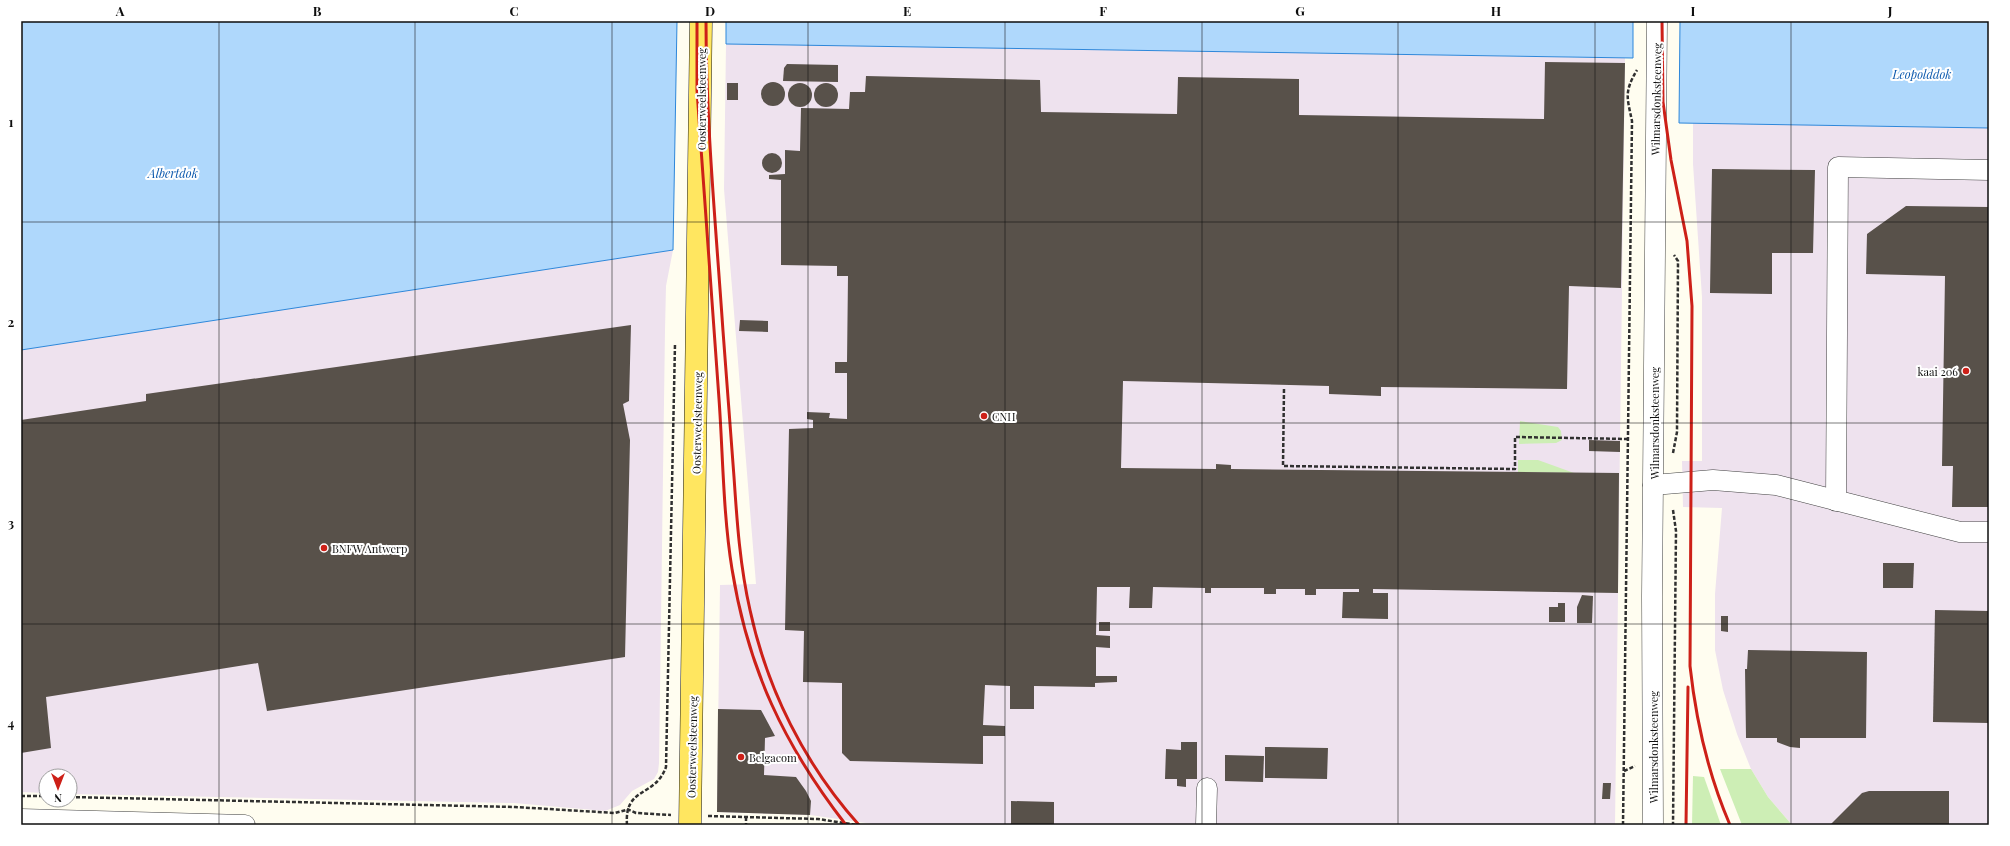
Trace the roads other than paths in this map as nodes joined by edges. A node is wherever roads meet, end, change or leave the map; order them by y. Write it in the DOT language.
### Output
graph roads {
  1 [pos="701,21"];
  2 [pos="1657,21"];
  3 [pos="1989,170"];
  4 [pos="1663,484"];
  5 [pos="1836,500"];
  6 [pos="1989,532"];
  7 [pos="1207,788"];
  8 [pos="21,819"];
  9 [pos="690,820"];
  10 [pos="245,825"];
  11 [pos="1206,825"];
  12 [pos="1653,825"];
  1 -- 9 [label="main road, Oosterweelsteenweg"];
  2 -- 4 [label="street, Wilmarsdonksteenweg"];
  3 -- 5 [label="street"];
  4 -- 5 [label="street"];
  4 -- 12 [label="street, Wilmarsdonksteenweg"];
  5 -- 6 [label="street"];
  7 -- 11 [label="street"];
  8 -- 10 [label="street"];
}
